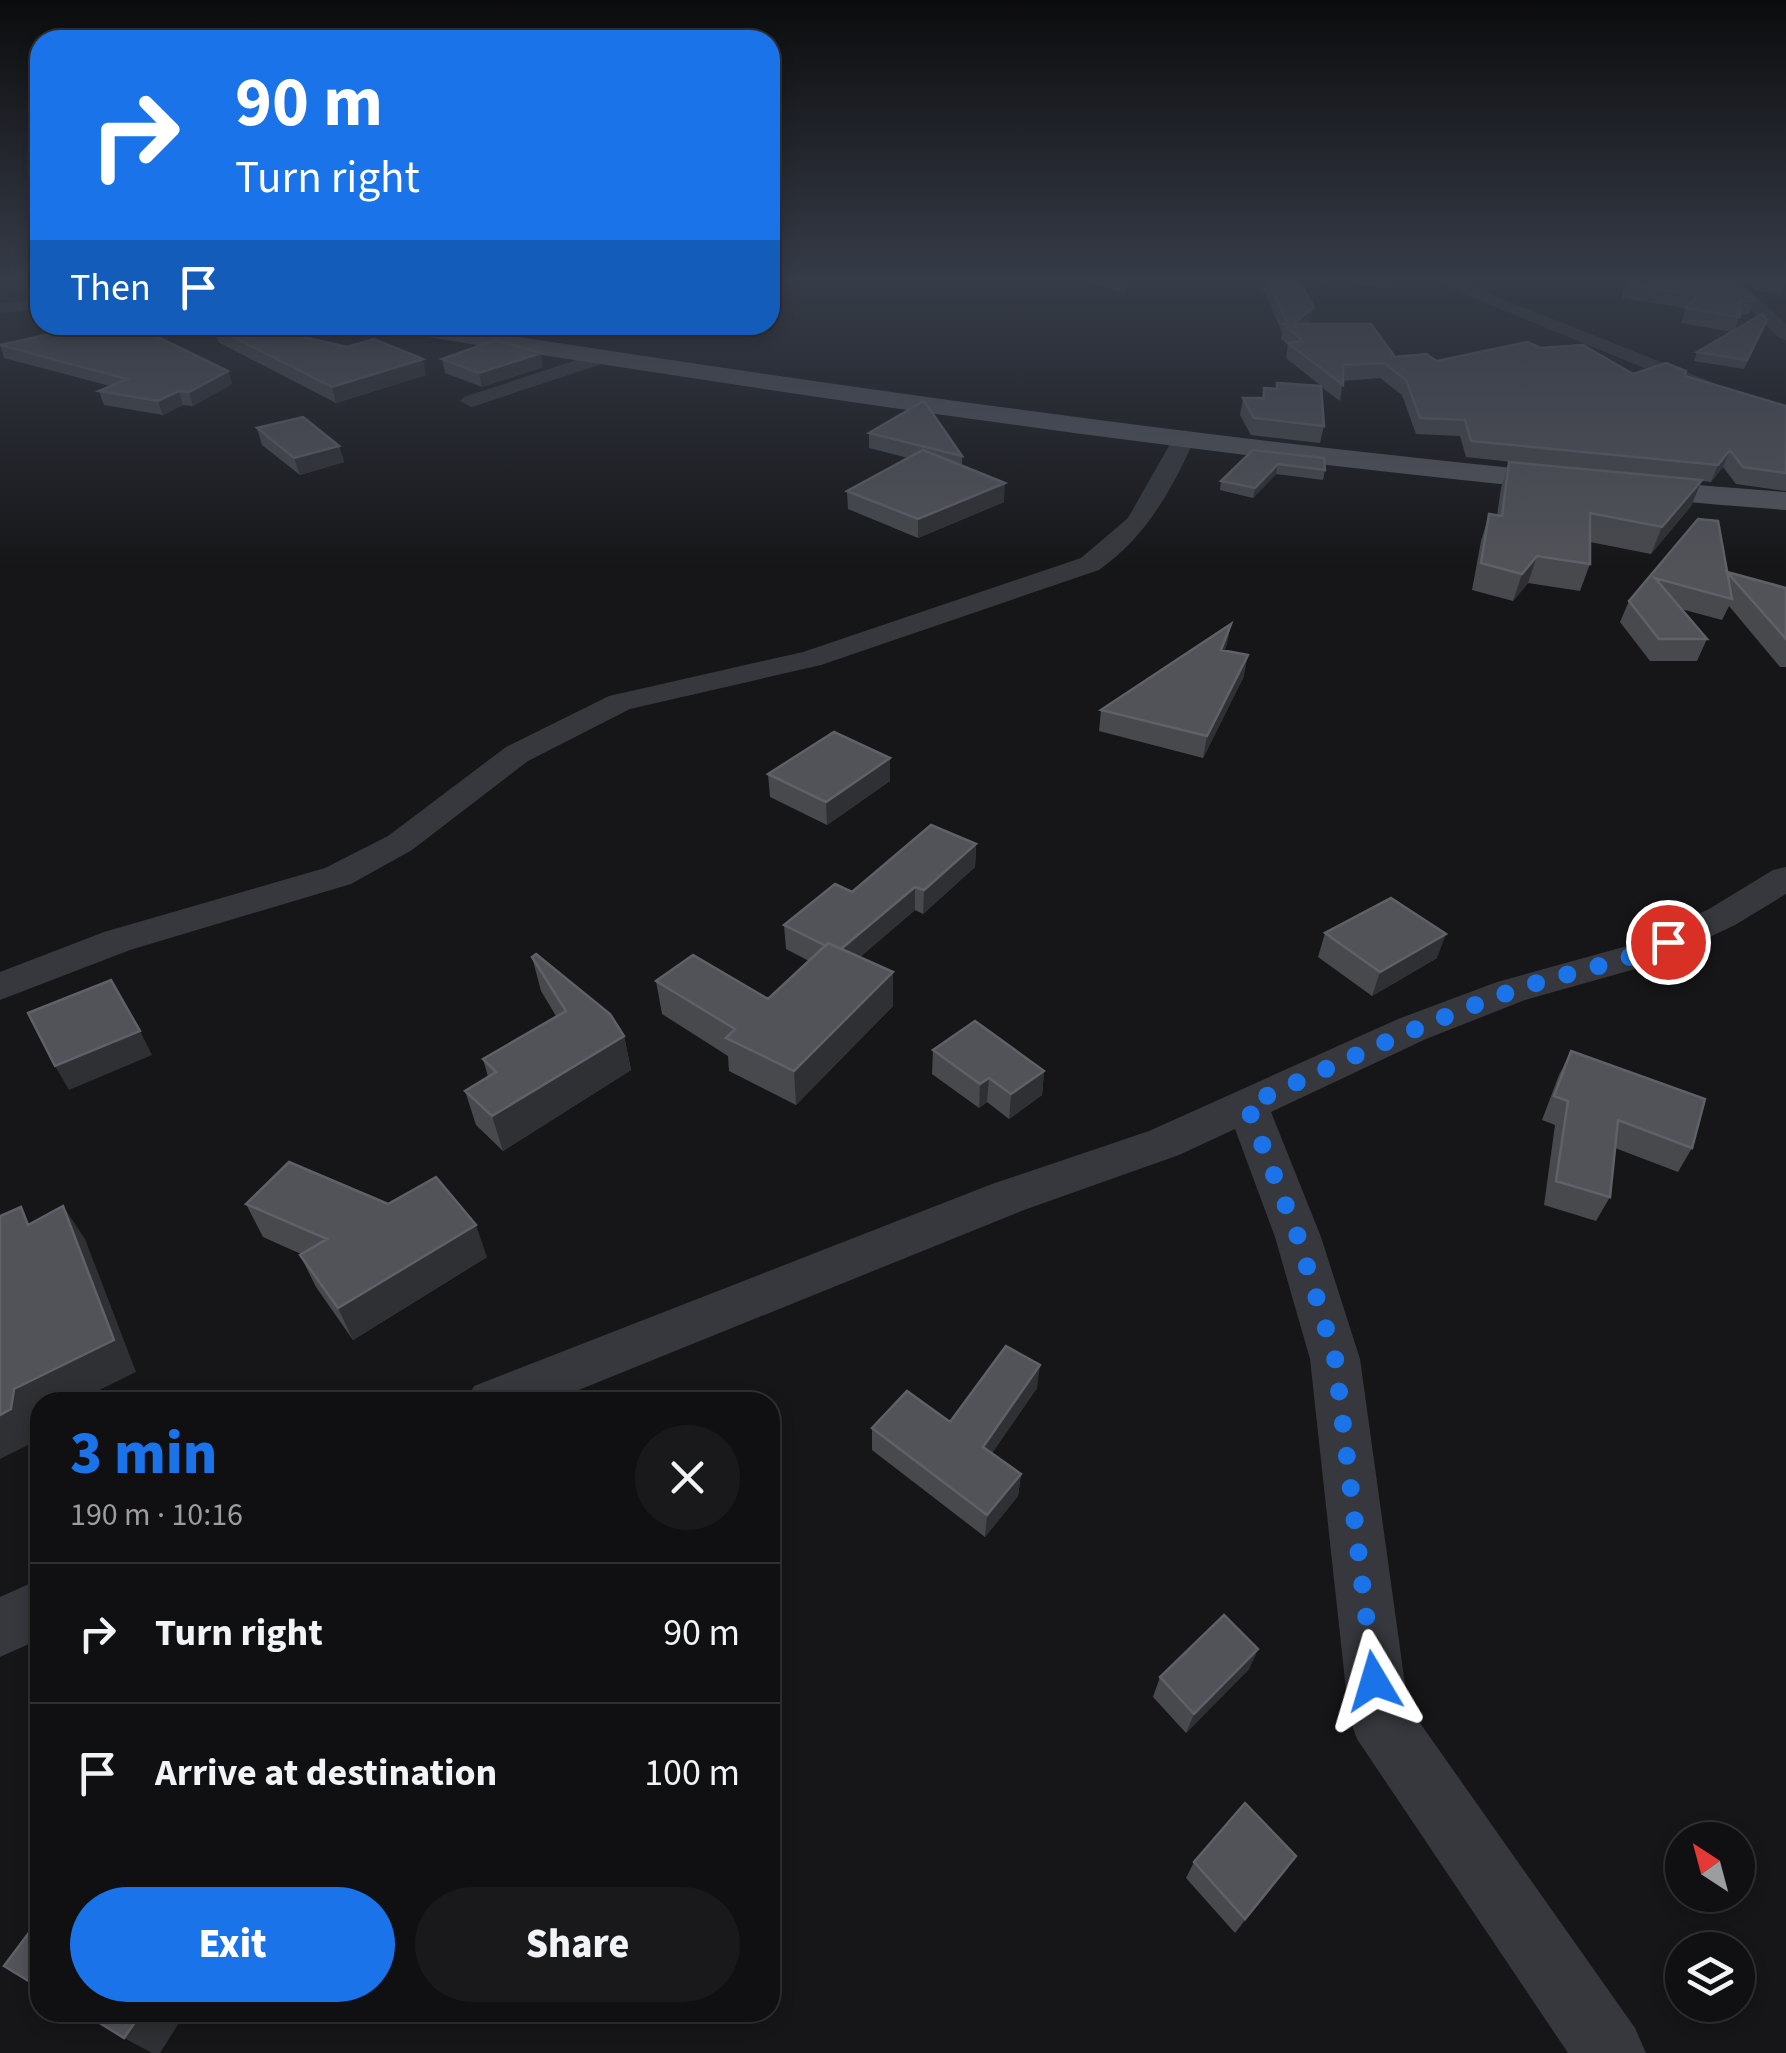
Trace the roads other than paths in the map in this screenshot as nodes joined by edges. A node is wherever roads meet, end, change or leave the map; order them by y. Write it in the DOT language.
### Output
graph roads {
  1 [pos="542,377"];
  2 [pos="729,377"];
  3 [pos="1681,377"];
  4 [pos="471,401"];
  5 [pos="1786,414"];
  6 [pos="1185,437"];
  7 [pos="1786,501"];
  8 [pos="1786,878"];
  9 [pos="0,987"];
  10 [pos="1247,1105"];
  11 [pos="517,1392"];
  12 [pos="30,1613"];
  13 [pos="0,1628"];
  14 [pos="1610,2053"];
  1 -- 4 [label="street"];
  2 -- 6 [label="main road"];
  3 -- 5 [label="street"];
  6 -- 7 [label="main road"];
  6 -- 9 [label="street"];
  8 -- 10 [label="street"];
  10 -- 11 [label="street"];
  10 -- 14 [label="street"];
  12 -- 13 [label="street"];
}
